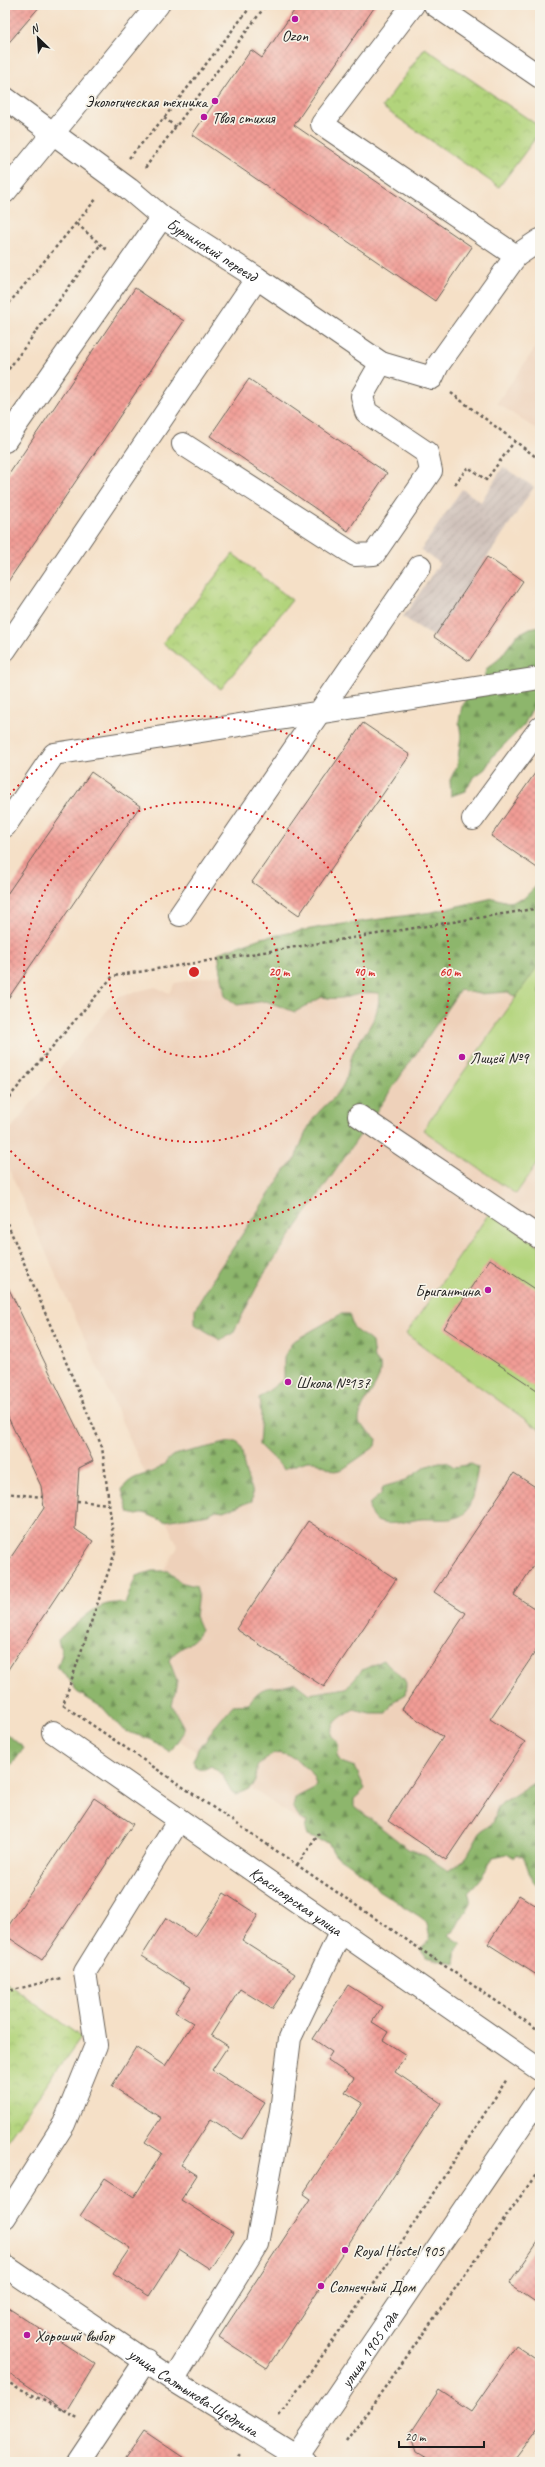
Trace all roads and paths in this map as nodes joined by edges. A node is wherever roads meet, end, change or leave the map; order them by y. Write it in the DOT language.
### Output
graph roads {
  1 [pos="158,5"];
  2 [pos="266,5"];
  3 [pos="412,5"];
  4 [pos="435,5"];
  5 [pos="540,77"];
  6 [pos="5,98"];
  7 [pos="164,118"];
  8 [pos="176,126"];
  9 [pos="52,135"];
  10 [pos="156,156"];
  11 [pos="5,192"];
  12 [pos="162,217"];
  13 [pos="77,224"];
  14 [pos="540,240"];
  15 [pos="100,245"];
  16 [pos="516,256"];
  17 [pos="129,264"];
  18 [pos="257,278"];
  19 [pos="381,363"];
  20 [pos="5,374"];
  21 [pos="432,378"];
  22 [pos="5,441"];
  23 [pos="514,442"];
  24 [pos="183,444"];
  25 [pos="540,460"];
  26 [pos="454,486"];
  27 [pos="420,566"];
  28 [pos="5,650"];
  29 [pos="540,678"];
  30 [pos="319,713"];
  31 [pos="540,728"];
  32 [pos="12,799"];
  33 [pos="473,819"];
  34 [pos="5,826"];
  35 [pos="540,908"];
  36 [pos="180,915"];
  37 [pos="5,1102"];
  38 [pos="359,1116"];
  39 [pos="5,1218"];
  40 [pos="540,1238"];
  41 [pos="5,1493"];
  42 [pos="43,1497"];
  43 [pos="77,1501"];
  44 [pos="109,1504"];
  45 [pos="63,1705"];
  46 [pos="54,1732"];
  47 [pos="179,1820"];
  48 [pos="319,1834"];
  49 [pos="297,1865"];
  50 [pos="341,1931"];
  51 [pos="85,1972"];
  52 [pos="5,1992"];
  53 [pos="540,2031"];
  54 [pos="522,2057"];
  55 [pos="540,2070"];
  56 [pos="540,2097"];
  57 [pos="540,2169"];
  58 [pos="5,2218"];
  59 [pos="5,2266"];
  60 [pos="146,2360"];
  61 [pos="5,2380"];
  62 [pos="174,2380"];
  63 [pos="284,2411"];
  64 [pos="102,2430"];
  65 [pos="346,2442"];
  66 [pos="246,2451"];
  67 [pos="297,2460"];
  68 [pos="78,2462"];
  69 [pos="235,2462"];
  1 -- 9 [label="street"];
  2 -- 8 [label="path"];
  3 -- 16 [label="street"];
  4 -- 5 [label="street"];
  6 -- 9 [label="street, Бурлинский переезд"];
  7 -- 8 [label="path"];
  8 -- 10 [label="path"];
  9 -- 11 [label="street"];
  9 -- 12 [label="street, Бурлинский переезд"];
  12 -- 17 [label="street"];
  12 -- 18 [label="street, Бурлинский переезд"];
  13 -- 15 [label="path"];
  14 -- 16 [label="street"];
  15 -- 17 [label="path"];
  15 -- 20 [label="path"];
  16 -- 21 [label="street"];
  17 -- 22 [label="street"];
  18 -- 19 [label="street, Бурлинский переезд"];
  18 -- 28 [label="street"];
  19 -- 21 [label="street, Бурлинский переезд"];
  19 -- 24 [label="street"];
  21 -- 23 [label="path"];
  23 -- 25 [label="path"];
  23 -- 26 [label="path"];
  27 -- 30 [label="street"];
  29 -- 30 [label="street"];
  30 -- 32 [label="street"];
  30 -- 36 [label="street"];
  31 -- 33 [label="street"];
  32 -- 34 [label="street"];
  35 -- 37 [label="path"];
  38 -- 40 [label="street"];
  39 -- 44 [label="path"];
  41 -- 42 [label="path"];
  43 -- 44 [label="path"];
  44 -- 45 [label="path"];
  45 -- 46 [label="path"];
  45 -- 49 [label="path"];
  46 -- 47 [label="street, Красноярская улица"];
  47 -- 50 [label="street, Красноярская улица"];
  47 -- 51 [label="street"];
  48 -- 49 [label="path"];
  49 -- 53 [label="path"];
  50 -- 54 [label="street, Красноярская улица"];
  50 -- 62 [label="street"];
  51 -- 52 [label="path"];
  51 -- 58 [label="street"];
  54 -- 55 [label="street, Красноярская улица"];
  54 -- 63 [label="path"];
  56 -- 67 [label="street, улица 1905 года"];
  57 -- 65 [label="path"];
  59 -- 60 [label="street, улица Салтыкова-Щедрина"];
  60 -- 62 [label="street, улица Салтыкова-Щедрина"];
  60 -- 64 [label="street"];
  61 -- 64 [label="path"];
  62 -- 67 [label="street, улица Салтыкова-Щедрина"];
  64 -- 68 [label="street"];
  66 -- 69 [label="path"];
}
